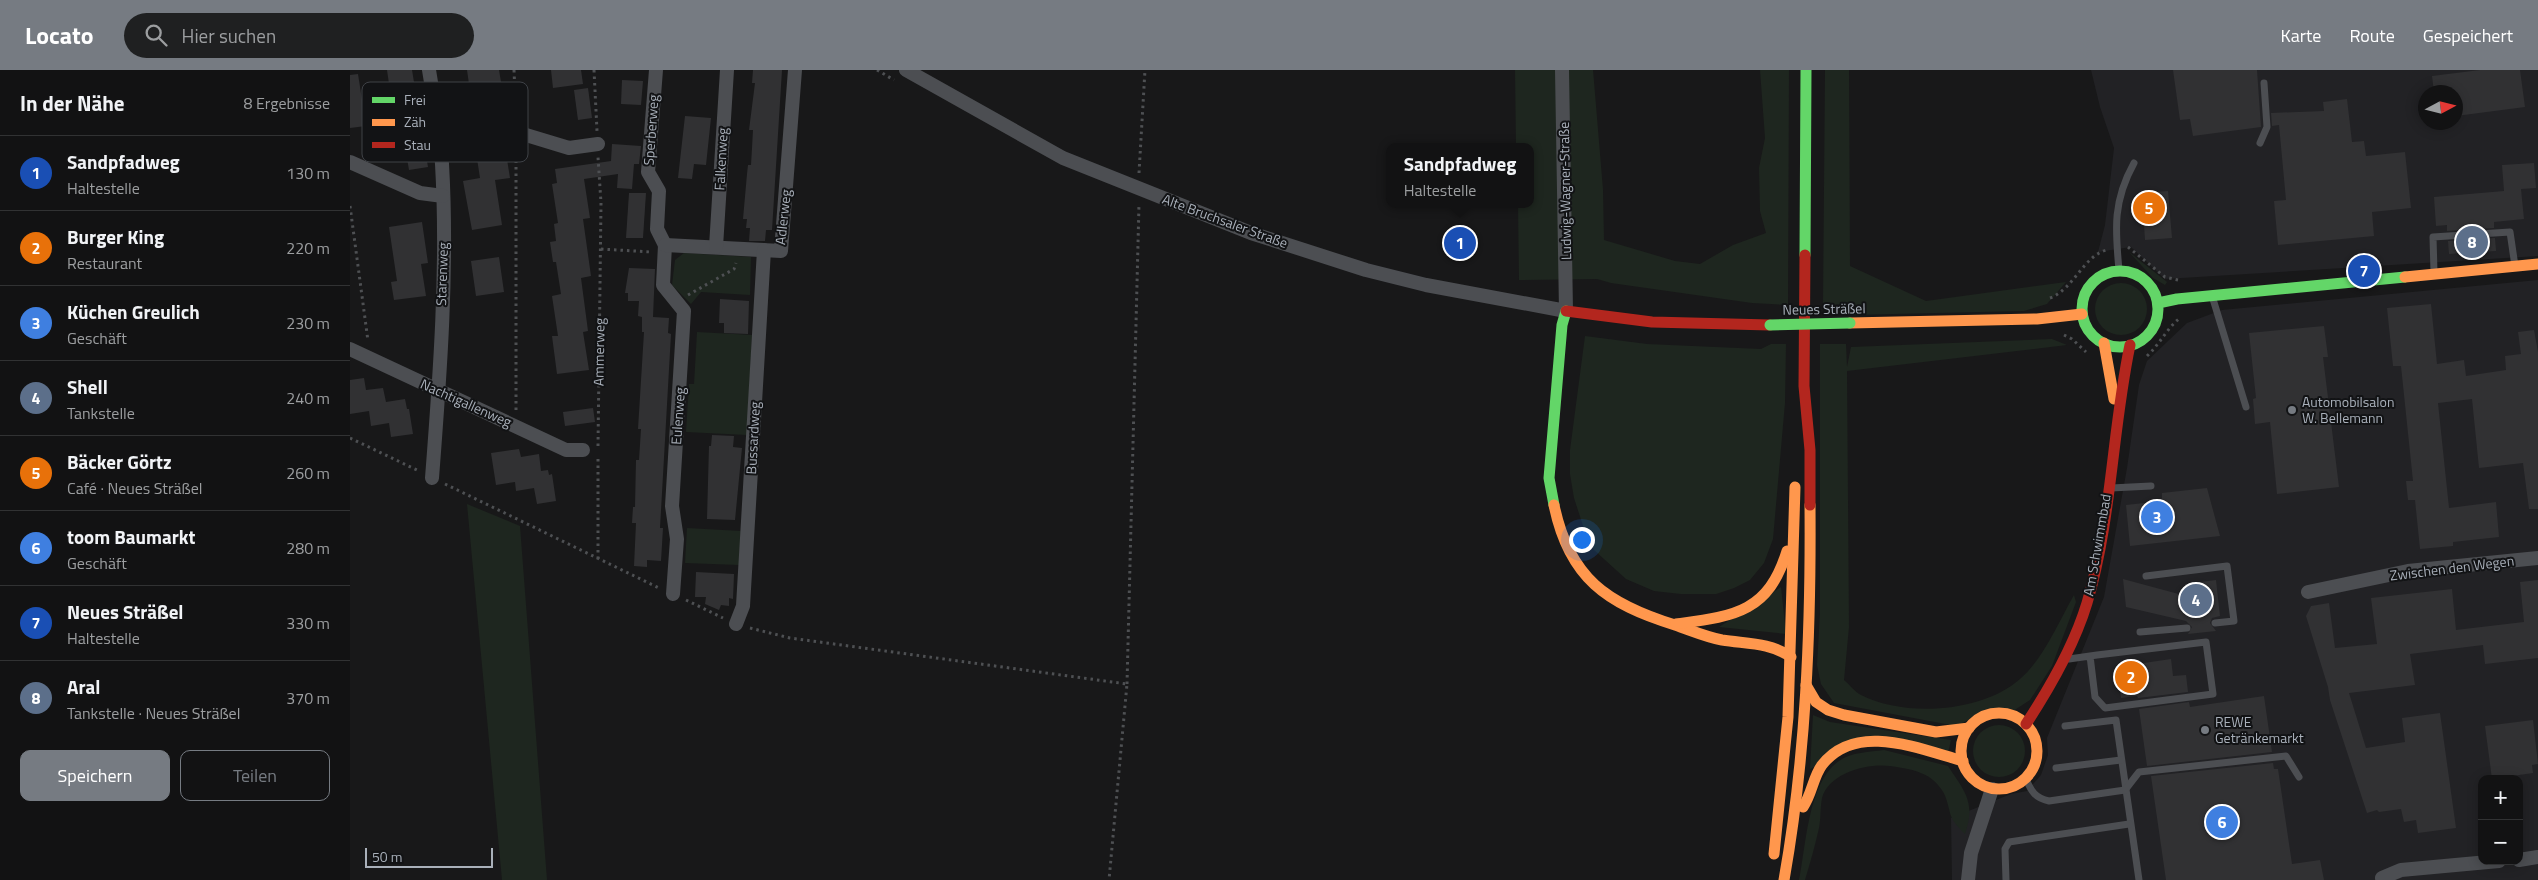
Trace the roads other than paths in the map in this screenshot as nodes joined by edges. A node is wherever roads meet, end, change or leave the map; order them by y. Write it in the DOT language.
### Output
graph roads {
  1 [pos="656,70"];
  2 [pos="727,70"];
  3 [pos="795,70"];
  4 [pos="906,70"];
  5 [pos="1562,70"];
  6 [pos="1806,70"];
  7 [pos="2264,83"];
  8 [pos="528,135"];
  9 [pos="2260,143"];
  10 [pos="598,144"];
  11 [pos="350,162"];
  12 [pos="442,162"];
  13 [pos="2134,163"];
  14 [pos="443,196"];
  15 [pos="716,247"];
  16 [pos="665,249"];
  17 [pos="764,250"];
  18 [pos="2538,264"];
  19 [pos="2515,266"];
  20 [pos="2119,270"];
  21 [pos="2434,274"];
  22 [pos="2212,296"];
  23 [pos="2158,303"];
  24 [pos="1566,311"];
  25 [pos="2082,314"];
  26 [pos="2104,343"];
  27 [pos="2130,345"];
  28 [pos="350,349"];
  29 [pos="1804,386"];
  30 [pos="439,391"];
  31 [pos="2246,407"];
  32 [pos="2116,411"];
  33 [pos="1797,442"];
  34 [pos="583,450"];
  35 [pos="432,478"];
  36 [pos="1795,478"];
  37 [pos="2150,486"];
  38 [pos="2108,488"];
  39 [pos="1795,514"];
  40 [pos="2538,558"];
  41 [pos="2146,576"];
  42 [pos="2308,592"];
  43 [pos="673,594"];
  44 [pos="2215,623"];
  45 [pos="736,624"];
  46 [pos="1668,625"];
  47 [pos="2187,628"];
  48 [pos="2140,632"];
  49 [pos="1791,656"];
  50 [pos="2090,656"];
  51 [pos="2066,659"];
  52 [pos="1806,685"];
  53 [pos="2026,724"];
  54 [pos="2065,726"];
  55 [pos="1969,728"];
  56 [pos="2122,760"];
  57 [pos="1963,762"];
  58 [pos="2056,768"];
  59 [pos="2299,777"];
  60 [pos="2026,779"];
  61 [pos="1992,789"];
  62 [pos="2125,790"];
  63 [pos="1795,818"];
  64 [pos="2129,824"];
  65 [pos="2538,857"];
  66 [pos="2523,859"];
  67 [pos="1772,863"];
  68 [pos="2478,863"];
  69 [pos="2382,878"];
  70 [pos="1784,880"];
  71 [pos="1968,880"];
  72 [pos="2006,880"];
  73 [pos="2139,880"];
  1 -- 16 [label="street, Sperberweg"];
  2 -- 15 [label="street, Falkenweg"];
  3 -- 17 [label="street, Adlerweg"];
  4 -- 24 [label="street, Alte Bruchsaler Straße"];
  5 -- 24 [label="street, Ludwig-Wagner-Straße"];
  6 -- 29 [label="main road"];
  7 -- 9 [label="lane"];
  8 -- 10 [label="street"];
  11 -- 14 [label="street"];
  12 -- 14 [label="street, Starenweg"];
  13 -- 20 [label="lane"];
  14 -- 30 [label="street, Starenweg"];
  15 -- 16 [label="street, Adlerweg"];
  15 -- 17 [label="street, Adlerweg"];
  16 -- 43 [label="street, Eulenweg"];
  17 -- 45 [label="street, Bussardweg"];
  18 -- 19 [label="main road"];
  19 -- 21 [label="main road"];
  19 -- 21 [label="lane"];
  20 -- 23 [label="main road"];
  20 -- 25 [label="main road"];
  21 -- 22 [label="main road"];
  22 -- 23 [label="main road"];
  22 -- 31 [label="lane"];
  23 -- 27 [label="main road"];
  24 -- 25 [label="main road, Neues Sträßel, bridge"];
  24 -- 46 [label="main road"];
  25 -- 26 [label="main road"];
  26 -- 27 [label="main road"];
  26 -- 32 [label="main road, Am Schwimmbad"];
  27 -- 32 [label="main road, Am Schwimmbad"];
  28 -- 30 [label="street, Nachtigallenweg"];
  29 -- 33 [label="main road"];
  29 -- 52 [label="main road"];
  30 -- 34 [label="street, Nachtigallenweg"];
  30 -- 35 [label="street, Starenweg"];
  32 -- 38 [label="main road, Am Schwimmbad"];
  36 -- 39 [label="main road"];
  37 -- 38 [label="lane"];
  38 -- 51 [label="main road, Am Schwimmbad"];
  39 -- 46 [label="main road"];
  39 -- 49 [label="main road"];
  40 -- 42 [label="street, Zwischen den Wegen"];
  41 -- 44 [label="lane"];
  46 -- 49 [label="main road"];
  47 -- 48 [label="lane"];
  49 -- 67 [label="main road"];
  50 -- 50 [label="lane"];
  50 -- 51 [label="lane"];
  51 -- 53 [label="main road, Am Schwimmbad"];
  52 -- 55 [label="main road"];
  52 -- 63 [label="main road"];
  53 -- 55 [label="main road"];
  53 -- 60 [label="main road"];
  54 -- 56 [label="lane"];
  55 -- 57 [label="main road"];
  56 -- 58 [label="lane"];
  56 -- 62 [label="lane"];
  57 -- 61 [label="main road"];
  57 -- 63 [label="main road"];
  59 -- 62 [label="lane"];
  60 -- 61 [label="main road"];
  60 -- 62 [label="lane"];
  61 -- 71 [label="street"];
  62 -- 64 [label="lane"];
  63 -- 70 [label="main road"];
  64 -- 72 [label="lane"];
  64 -- 73 [label="lane"];
  65 -- 66 [label="street"];
  68 -- 69 [label="street"];
}
